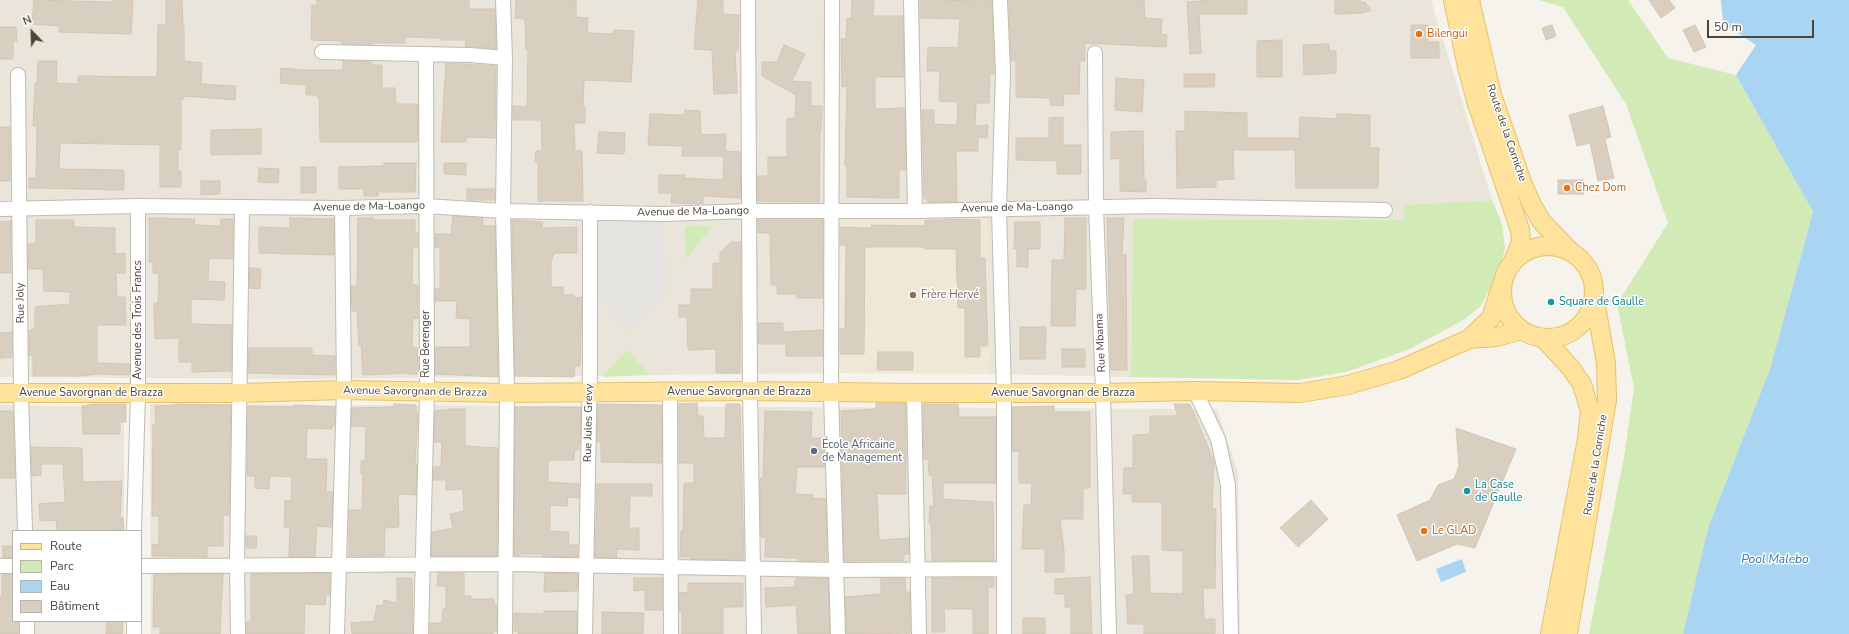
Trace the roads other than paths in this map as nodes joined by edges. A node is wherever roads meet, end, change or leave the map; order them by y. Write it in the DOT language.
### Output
graph roads {
  1 [pos="504,0"];
  2 [pos="748,0"];
  3 [pos="832,0"];
  4 [pos="911,0"];
  5 [pos="1000,0"];
  6 [pos="1453,0"];
  7 [pos="1470,0"];
  8 [pos="322,52"];
  9 [pos="1095,53"];
  10 [pos="426,54"];
  11 [pos="505,58"];
  12 [pos="18,75"];
  13 [pos="138,206"];
  14 [pos="426,206"];
  15 [pos="1096,206"];
  16 [pos="242,207"];
  17 [pos="342,208"];
  18 [pos="0,209"];
  19 [pos="20,209"];
  20 [pos="999,209"];
  21 [pos="1385,210"];
  22 [pos="503,211"];
  23 [pos="749,211"];
  24 [pos="914,211"];
  25 [pos="590,212"];
  26 [pos="830,212"];
  27 [pos="1571,252"];
  28 [pos="1508,272"];
  29 [pos="1594,295"];
  30 [pos="1521,330"];
  31 [pos="1469,339"];
  32 [pos="1544,339"];
  33 [pos="344,390"];
  34 [pos="750,391"];
  35 [pos="1195,391"];
  36 [pos="426,392"];
  37 [pos="589,392"];
  38 [pos="670,392"];
  39 [pos="831,392"];
  40 [pos="0,393"];
  41 [pos="21,393"];
  42 [pos="240,393"];
  43 [pos="507,393"];
  44 [pos="914,393"];
  45 [pos="1004,393"];
  46 [pos="1103,393"];
  47 [pos="138,394"];
  48 [pos="25,530"];
  49 [pos="134,530"];
  50 [pos="507,564"];
  51 [pos="339,565"];
  52 [pos="0,566"];
  53 [pos="12,566"];
  54 [pos="142,566"];
  55 [pos="237,566"];
  56 [pos="422,566"];
  57 [pos="586,566"];
  58 [pos="671,566"];
  59 [pos="754,568"];
  60 [pos="1004,569"];
  61 [pos="835,570"];
  62 [pos="918,570"];
  63 [pos="27,622"];
  64 [pos="134,622"];
  65 [pos="28,634"];
  66 [pos="134,634"];
  67 [pos="238,634"];
  68 [pos="336,634"];
  69 [pos="421,634"];
  70 [pos="505,634"];
  71 [pos="585,634"];
  72 [pos="671,634"];
  73 [pos="754,634"];
  74 [pos="838,634"];
  75 [pos="919,634"];
  76 [pos="1004,634"];
  77 [pos="1109,634"];
  78 [pos="1231,634"];
  79 [pos="1550,634"];
  80 [pos="1568,634"];
  1 -- 11 [label="street"];
  2 -- 23 [label="street"];
  3 -- 26 [label="street"];
  4 -- 24 [label="street"];
  5 -- 20 [label="street"];
  6 -- 28 [label="main road, Route de la Corniche"];
  7 -- 27 [label="main road, Route de la Corniche"];
  8 -- 10 [label="street"];
  9 -- 15 [label="street, Rue Mbama"];
  10 -- 11 [label="street"];
  10 -- 14 [label="street, Rue Berenger"];
  11 -- 22 [label="street"];
  12 -- 19 [label="street, Rue Joly"];
  13 -- 16 [label="street, Avenue de Ma-Loango"];
  13 -- 19 [label="street, Avenue de Ma-Loango"];
  13 -- 47 [label="street, Avenue des Trois Francs"];
  14 -- 17 [label="street, Avenue de Ma-Loango"];
  14 -- 22 [label="street, Avenue de Ma-Loango"];
  14 -- 36 [label="street, Rue Berenger"];
  15 -- 20 [label="street, Avenue de Ma-Loango"];
  15 -- 21 [label="street, Avenue de Ma-Loango"];
  15 -- 46 [label="street, Rue Mbama"];
  16 -- 17 [label="street, Avenue de Ma-Loango"];
  16 -- 42 [label="street"];
  17 -- 33 [label="street"];
  18 -- 19 [label="street, Avenue de Ma-Loango"];
  19 -- 41 [label="street, Rue Joly"];
  20 -- 24 [label="street, Avenue de Ma-Loango"];
  20 -- 45 [label="street"];
  22 -- 25 [label="street, Avenue de Ma-Loango"];
  22 -- 43 [label="street"];
  23 -- 25 [label="street, Avenue de Ma-Loango"];
  23 -- 26 [label="street, Avenue de Ma-Loango"];
  23 -- 34 [label="street"];
  24 -- 26 [label="street, Avenue de Ma-Loango"];
  25 -- 37 [label="street, Rue Jules Grevy"];
  26 -- 39 [label="street"];
  27 -- 28 [label="main road, Route de la Corniche"];
  27 -- 29 [label="main road, Route de la Corniche"];
  28 -- 30 [label="main road, Route de la Corniche"];
  28 -- 31 [label="main road, Avenue Savorgnan de Brazza"];
  29 -- 32 [label="main road, Route de la Corniche"];
  29 -- 80 [label="main road, Route de la Corniche"];
  30 -- 31 [label="main road, Avenue Savorgnan de Brazza"];
  30 -- 32 [label="main road, Route de la Corniche"];
  31 -- 35 [label="main road, Avenue Savorgnan de Brazza"];
  32 -- 79 [label="main road, Route de la Corniche"];
  33 -- 36 [label="main road, Avenue Savorgnan de Brazza"];
  33 -- 42 [label="main road, Avenue Savorgnan de Brazza"];
  33 -- 51 [label="street"];
  34 -- 38 [label="main road, Avenue Savorgnan de Brazza"];
  34 -- 39 [label="main road, Avenue Savorgnan de Brazza"];
  34 -- 59 [label="street"];
  35 -- 46 [label="main road, Avenue Savorgnan de Brazza"];
  35 -- 78 [label="street"];
  36 -- 43 [label="main road, Avenue Savorgnan de Brazza"];
  36 -- 56 [label="street, Rue Berenger"];
  37 -- 38 [label="main road, Avenue Savorgnan de Brazza"];
  37 -- 43 [label="main road, Avenue Savorgnan de Brazza"];
  37 -- 57 [label="street, Rue Jules Grevy"];
  38 -- 58 [label="street"];
  39 -- 44 [label="main road, Avenue Savorgnan de Brazza"];
  39 -- 61 [label="street"];
  40 -- 41 [label="main road, Avenue Savorgnan de Brazza"];
  41 -- 47 [label="main road, Avenue Savorgnan de Brazza"];
  41 -- 48 [label="street, Rue Joly"];
  42 -- 47 [label="main road, Avenue Savorgnan de Brazza"];
  42 -- 55 [label="street"];
  43 -- 50 [label="street"];
  44 -- 45 [label="main road, Avenue Savorgnan de Brazza"];
  44 -- 62 [label="street"];
  45 -- 46 [label="main road, Avenue Savorgnan de Brazza"];
  45 -- 60 [label="street"];
  46 -- 77 [label="street, Rue Mbama"];
  47 -- 49 [label="street, Avenue des Trois Francs"];
  50 -- 56 [label="street"];
  50 -- 57 [label="street"];
  50 -- 70 [label="street"];
  51 -- 55 [label="street"];
  51 -- 56 [label="street"];
  51 -- 68 [label="street"];
  52 -- 53 [label="street"];
  54 -- 55 [label="street"];
  55 -- 67 [label="street"];
  56 -- 69 [label="street, Rue Berenger"];
  57 -- 58 [label="street"];
  57 -- 71 [label="street, Rue Jules Grevy"];
  58 -- 59 [label="street"];
  58 -- 72 [label="street"];
  59 -- 61 [label="street"];
  59 -- 73 [label="street"];
  60 -- 62 [label="street"];
  60 -- 76 [label="street"];
  61 -- 62 [label="street"];
  61 -- 74 [label="street"];
  62 -- 75 [label="street"];
  63 -- 65 [label="street"];
  64 -- 66 [label="street"];
}
